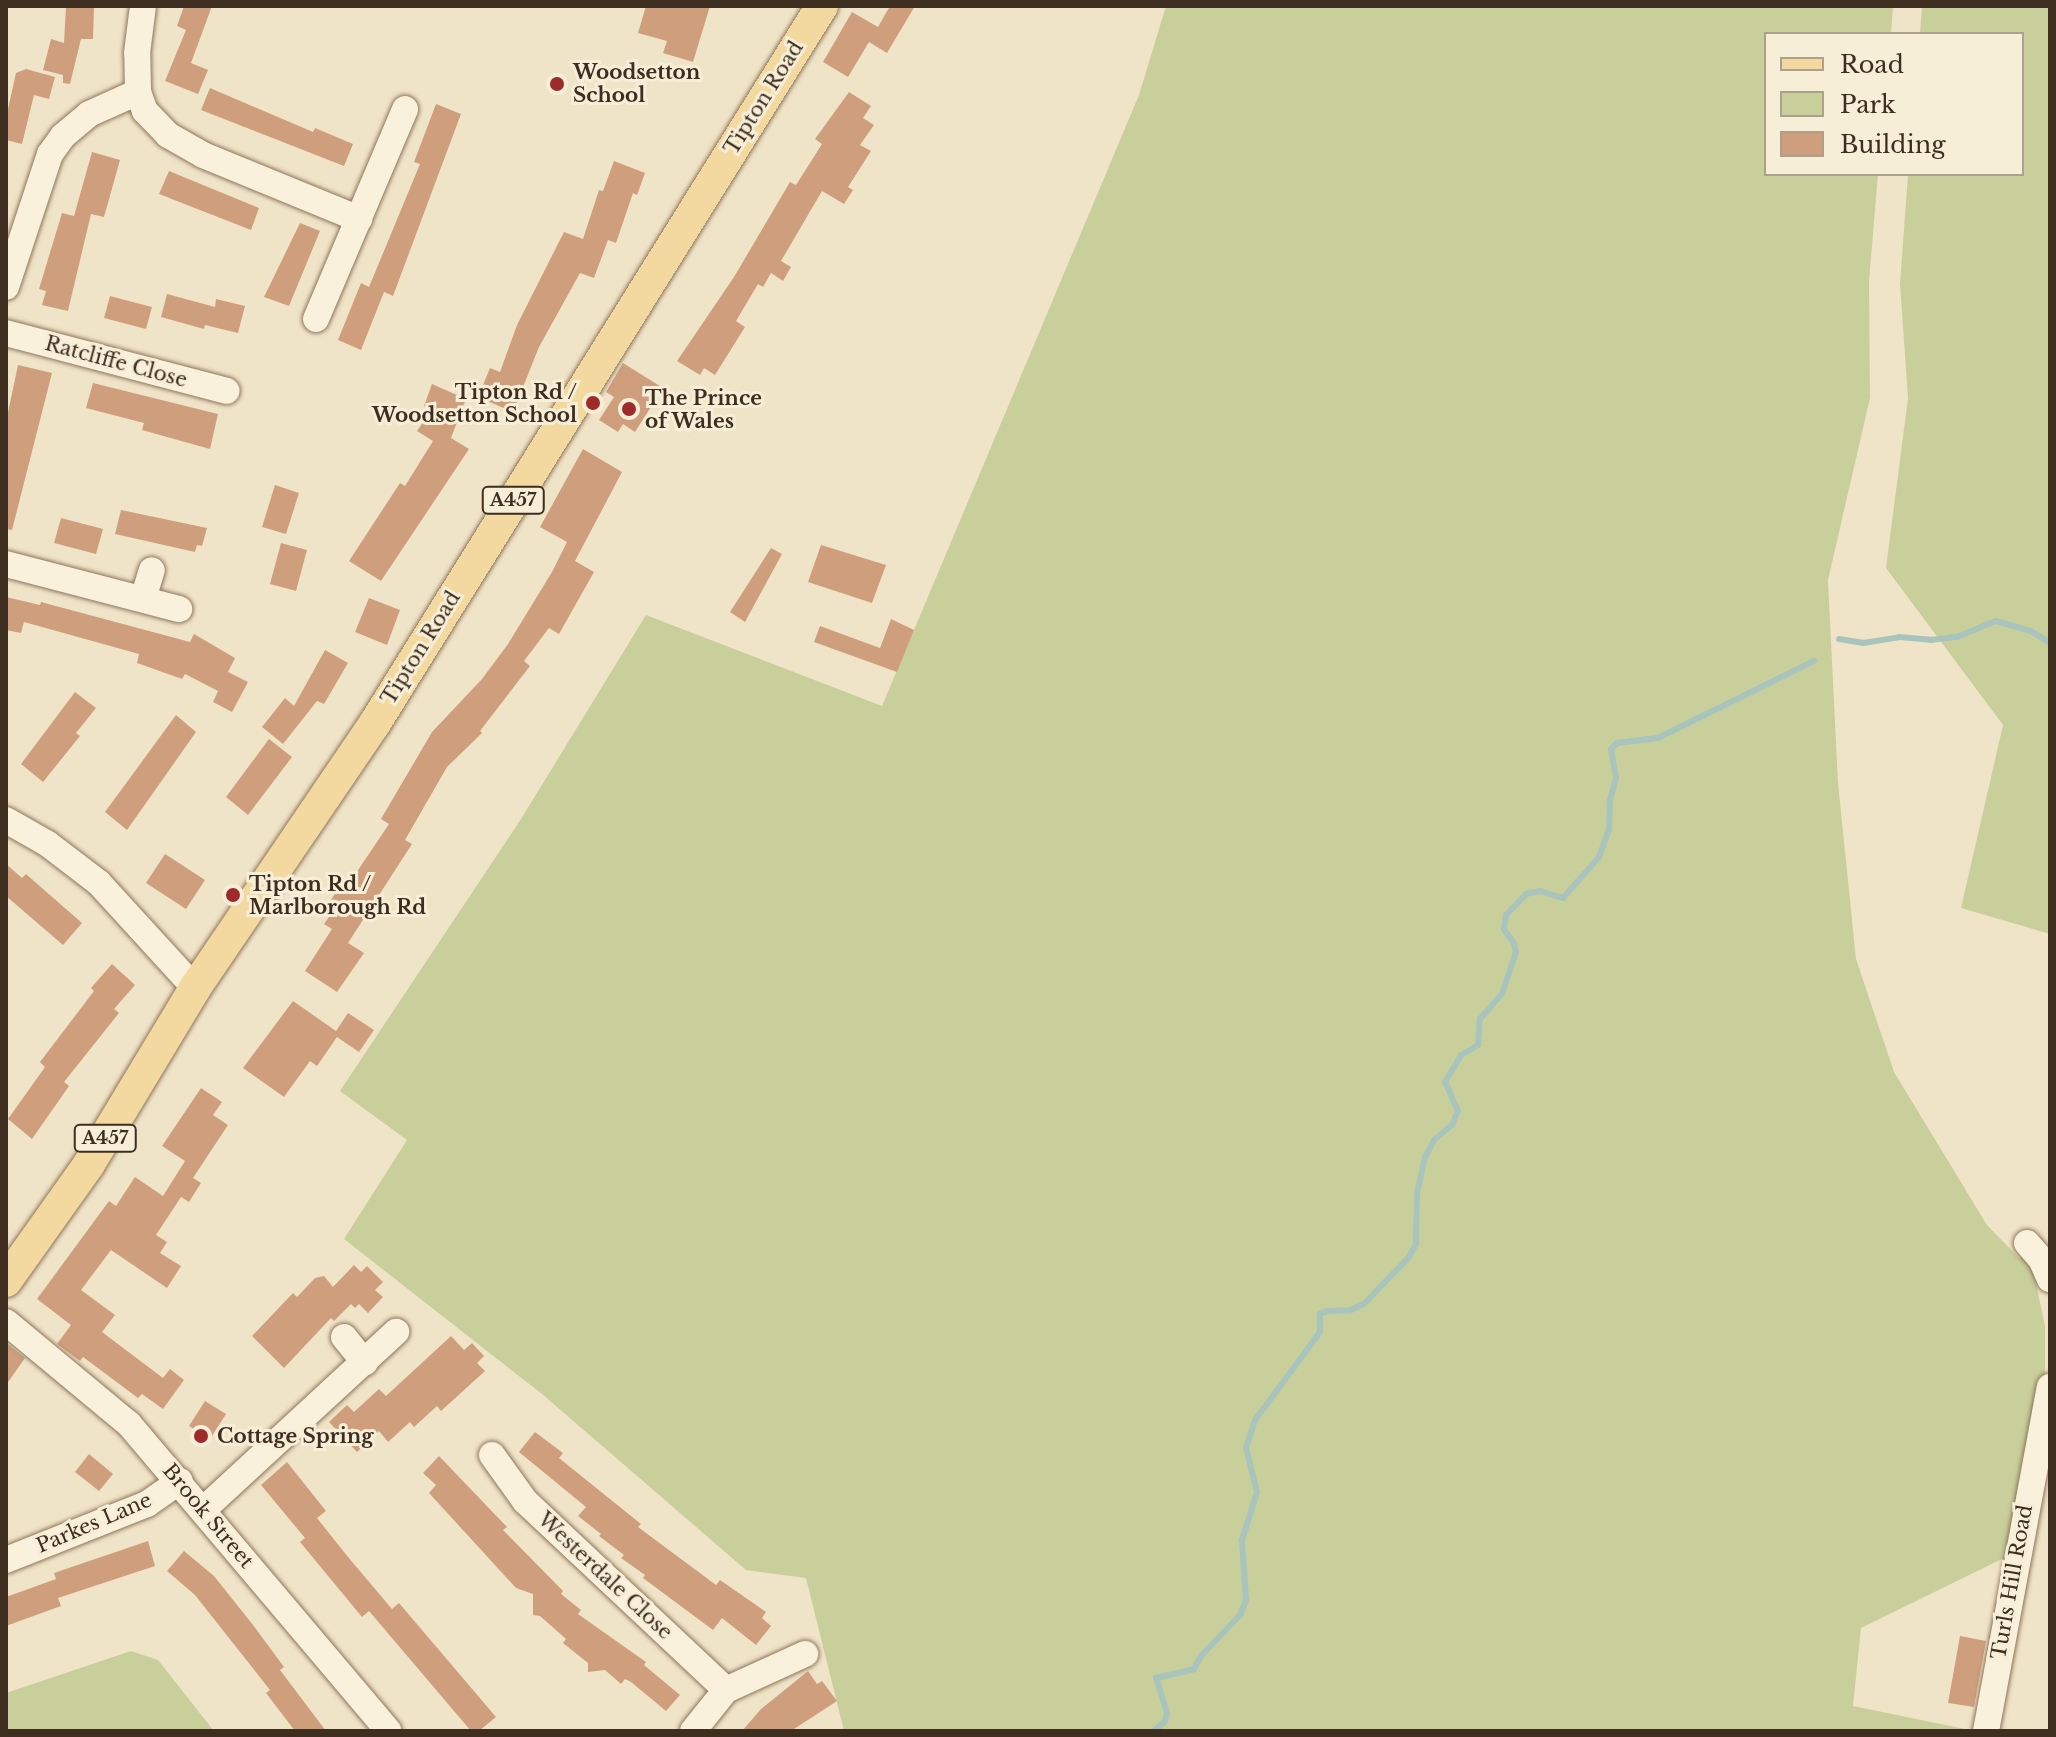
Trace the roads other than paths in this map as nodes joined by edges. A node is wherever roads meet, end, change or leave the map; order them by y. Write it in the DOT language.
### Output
graph roads {
  1 [pos="143,6"];
  2 [pos="822,6"];
  3 [pos="138,92"];
  4 [pos="405,109"];
  5 [pos="359,219"];
  6 [pos="6,287"];
  7 [pos="316,319"];
  8 [pos="6,333"];
  9 [pos="227,391"];
  10 [pos="6,564"];
  11 [pos="152,570"];
  12 [pos="143,599"];
  13 [pos="179,609"];
  14 [pos="6,820"];
  15 [pos="195,988"];
  16 [pos="2027,1243"];
  17 [pos="2050,1279"];
  18 [pos="6,1281"];
  19 [pos="6,1322"];
  20 [pos="396,1332"];
  21 [pos="344,1337"];
  22 [pos="365,1363"];
  23 [pos="2050,1387"];
  24 [pos="492,1455"];
  25 [pos="180,1481"];
  26 [pos="203,1510"];
  27 [pos="6,1560"];
  28 [pos="805,1654"];
  29 [pos="726,1690"];
  30 [pos="388,1731"];
  31 [pos="693,1731"];
  32 [pos="1986,1731"];
  1 -- 3 [label="street"];
  2 -- 15 [label="main road, Tipton Road / A457"];
  3 -- 5 [label="street"];
  3 -- 6 [label="street"];
  4 -- 5 [label="street"];
  5 -- 7 [label="street"];
  8 -- 9 [label="street, Ratcliffe Close"];
  10 -- 12 [label="street"];
  11 -- 12 [label="street"];
  12 -- 13 [label="street"];
  14 -- 15 [label="street"];
  15 -- 18 [label="main road, Tipton Road / A457"];
  16 -- 17 [label="street"];
  19 -- 25 [label="street, Brook Street"];
  20 -- 22 [label="street"];
  21 -- 22 [label="street"];
  22 -- 26 [label="street"];
  23 -- 32 [label="street, Turls Hill Road"];
  24 -- 29 [label="street, Westerdale Close"];
  25 -- 26 [label="street, Brook Street"];
  25 -- 27 [label="street, Parkes Lane"];
  26 -- 30 [label="street, Brook Street"];
  28 -- 29 [label="street"];
  29 -- 31 [label="street"];
}
